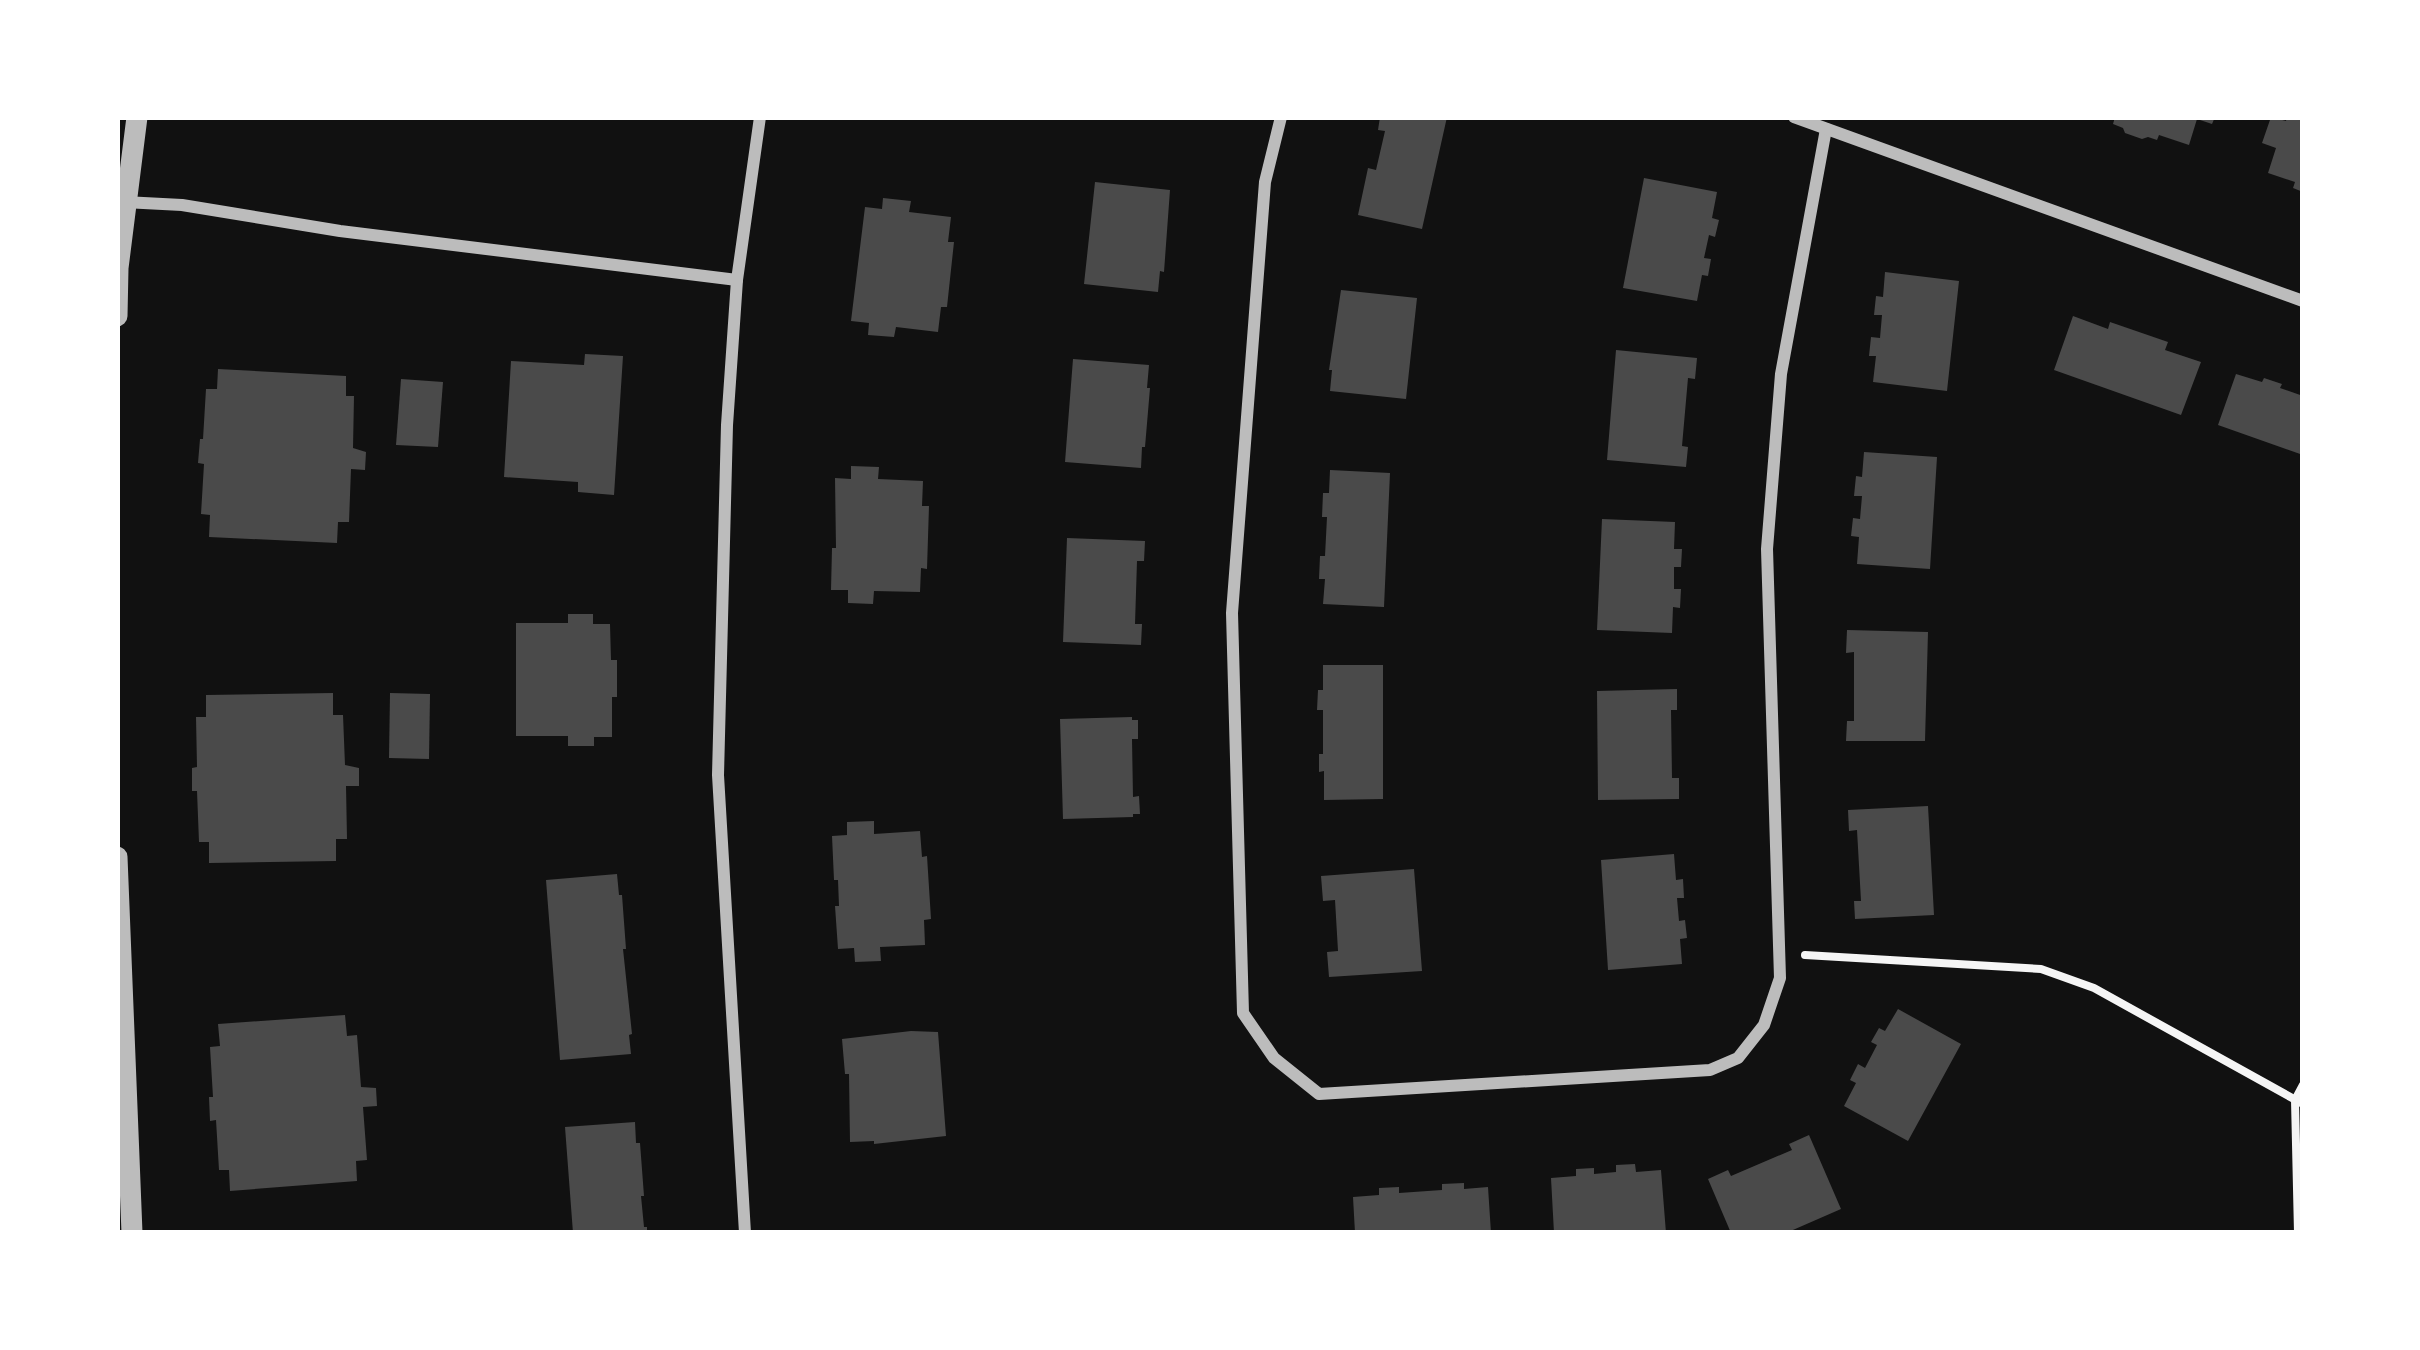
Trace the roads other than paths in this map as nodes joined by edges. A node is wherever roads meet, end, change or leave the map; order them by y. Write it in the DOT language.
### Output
graph roads {
  1 [pos="137,117"];
  2 [pos="760,117"];
  3 [pos="1281,117"];
  4 [pos="1795,117"];
  5 [pos="1826,129"];
  6 [pos="121,201"];
  7 [pos="737,280"];
  8 [pos="2303,301"];
  9 [pos="117,316"];
  10 [pos="117,857"];
  11 [pos="131,1233"];
  12 [pos="745,1233"];
  1 -- 6 [label="street"];
  2 -- 7 [label="street"];
  3 -- 5 [label="street"];
  4 -- 5 [label="street"];
  5 -- 8 [label="street"];
  6 -- 7 [label="street"];
  6 -- 9 [label="street"];
  7 -- 12 [label="street"];
  10 -- 11 [label="street"];
}
